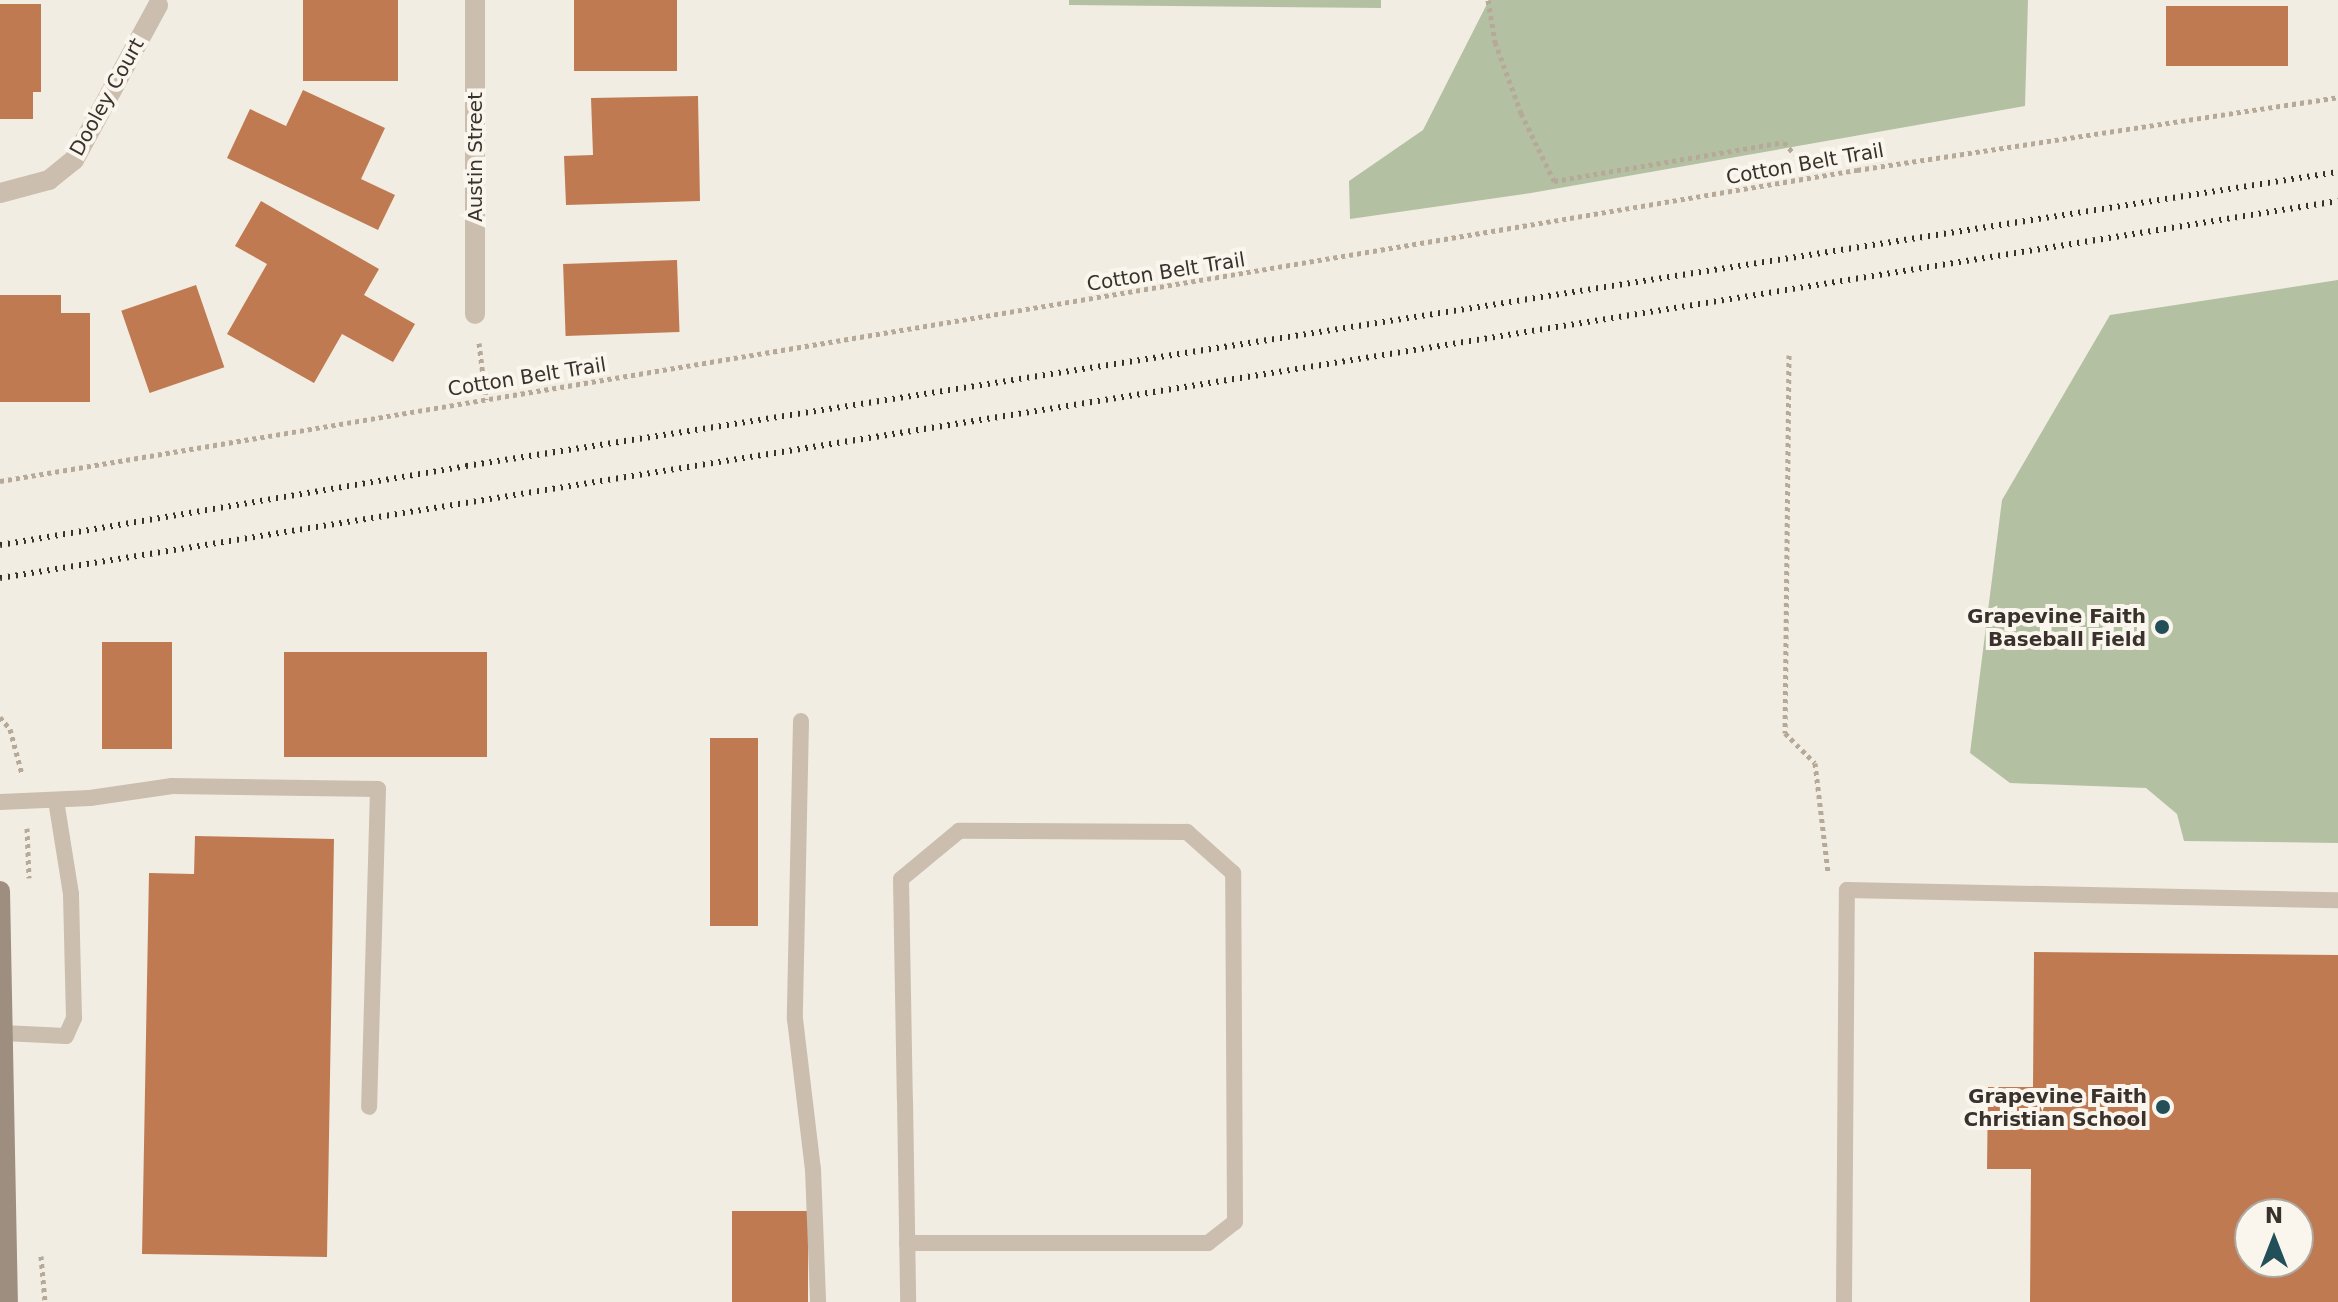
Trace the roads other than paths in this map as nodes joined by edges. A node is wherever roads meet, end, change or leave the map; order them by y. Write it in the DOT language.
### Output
graph roads {
  1 [pos="475,0"];
  2 [pos="158,5"];
  3 [pos="0,193"];
  4 [pos="475,314"];
  5 [pos="801,721"];
  6 [pos="56,800"];
  7 [pos="0,802"];
  8 [pos="0,891"];
  9 [pos="2338,900"];
  10 [pos="1,970"];
  11 [pos="3,1033"];
  12 [pos="369,1107"];
  13 [pos="2,1120"];
  14 [pos="907,1243"];
  15 [pos="8,1302"];
  16 [pos="818,1302"];
  17 [pos="908,1302"];
  18 [pos="1844,1302"];
  1 -- 4 [label="street, Austin Street"];
  2 -- 3 [label="street, Dooley Court"];
  5 -- 16 [label="lane"];
  6 -- 7 [label="lane"];
  6 -- 11 [label="lane"];
  6 -- 12 [label="lane"];
  8 -- 10 [label="street"];
  9 -- 18 [label="lane"];
  10 -- 11 [label="street"];
  11 -- 13 [label="street"];
  13 -- 15 [label="street"];
  14 -- 14 [label="lane"];
  14 -- 17 [label="lane"];
}
